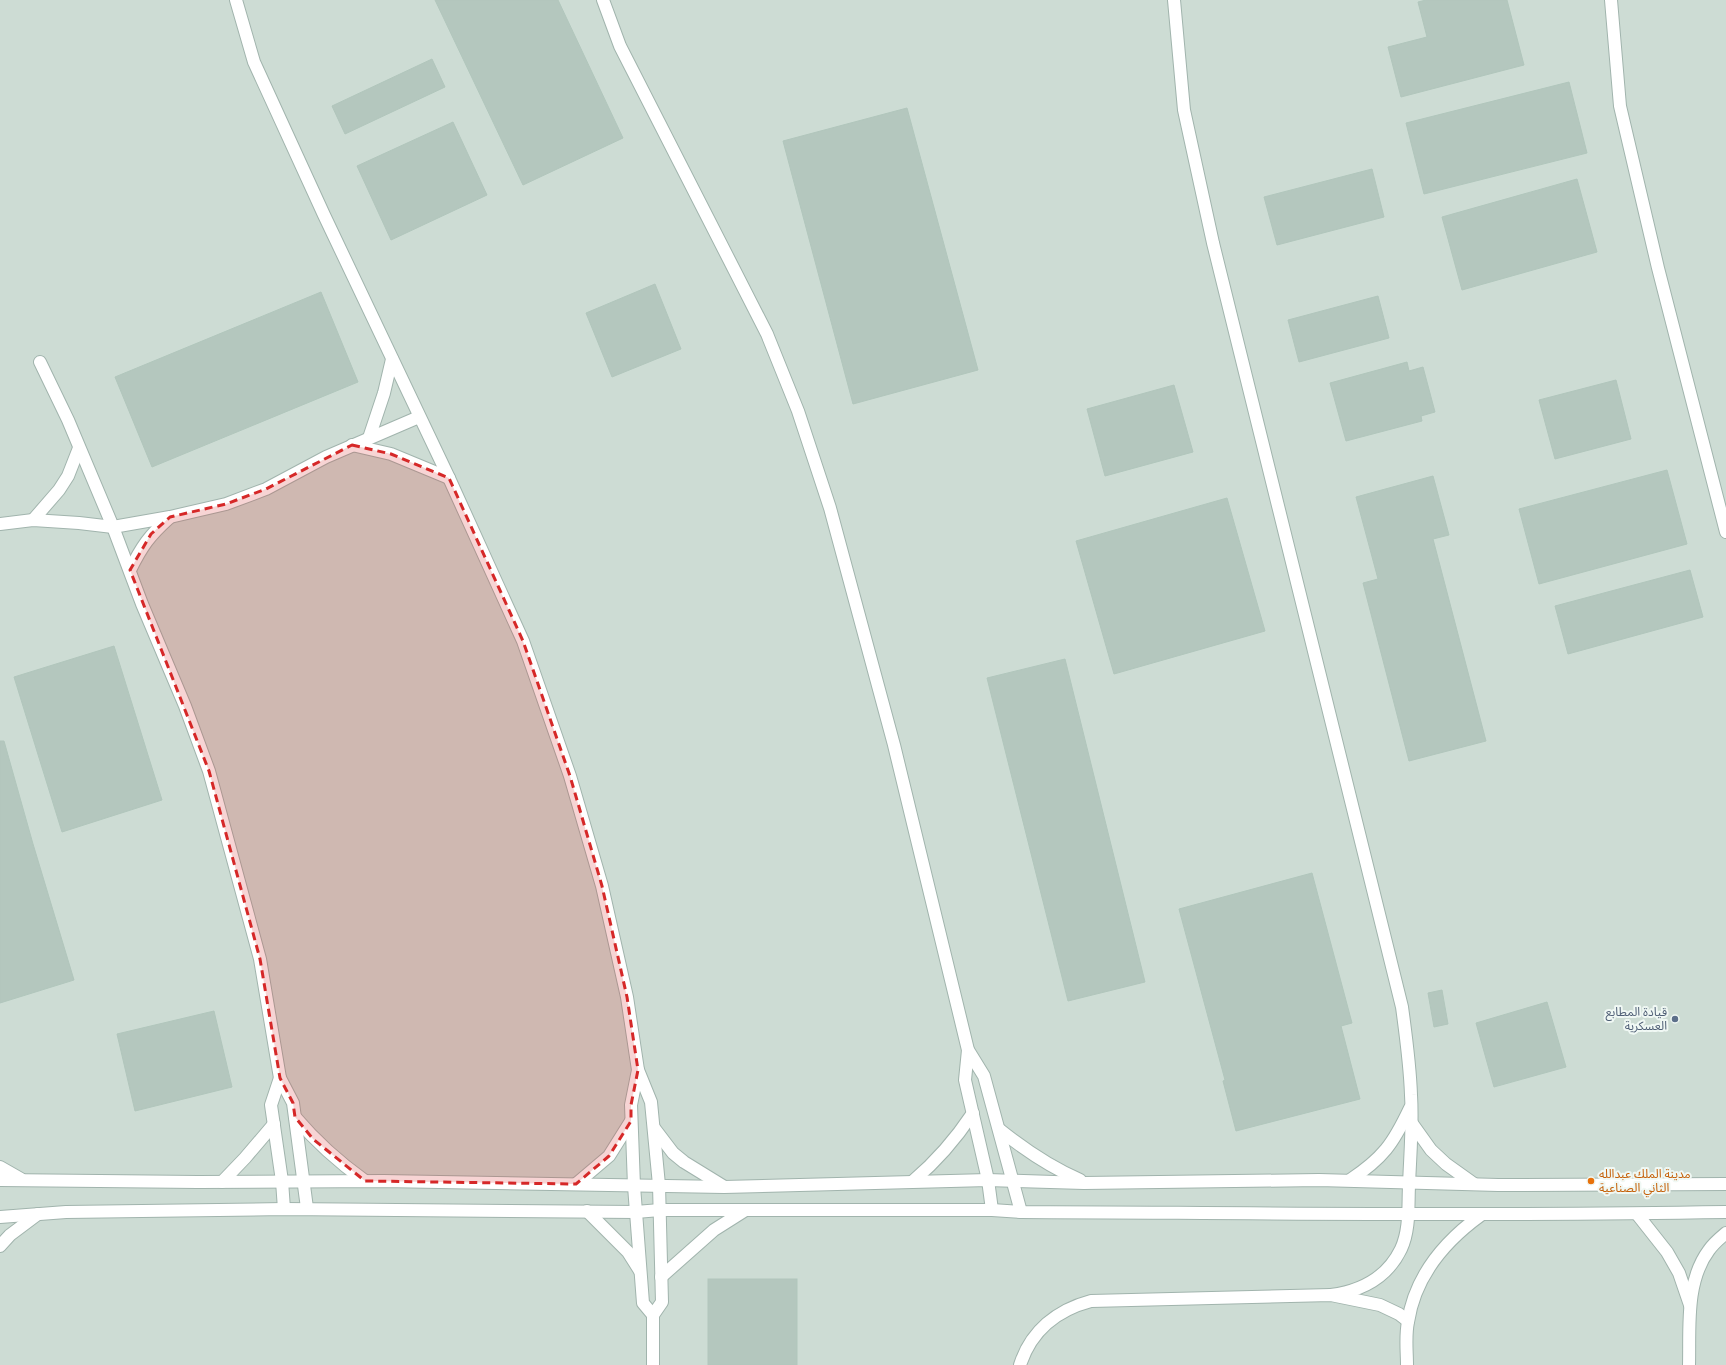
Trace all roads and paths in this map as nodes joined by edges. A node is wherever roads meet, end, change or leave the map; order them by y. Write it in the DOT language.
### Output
graph roads {
  1 [pos="236,0"];
  2 [pos="603,0"];
  3 [pos="1174,0"];
  4 [pos="1611,0"];
  5 [pos="392,359"];
  6 [pos="40,362"];
  7 [pos="419,417"];
  8 [pos="369,438"];
  9 [pos="352,445"];
  10 [pos="79,448"];
  11 [pos="449,478"];
  12 [pos="170,517"];
  13 [pos="33,520"];
  14 [pos="0,524"];
  15 [pos="113,528"];
  16 [pos="1726,532"];
  17 [pos="130,570"];
  18 [pos="968,1050"];
  19 [pos="638,1070"];
  20 [pos="280,1078"];
  21 [pos="1411,1106"];
  22 [pos="973,1113"];
  23 [pos="295,1117"];
  24 [pos="632,1121"];
  25 [pos="1411,1122"];
  26 [pos="274,1124"];
  27 [pos="654,1128"];
  28 [pos="1000,1130"];
  29 [pos="0,1167"];
  30 [pos="0,1180"];
  31 [pos="24,1180"];
  32 [pos="304,1180"];
  33 [pos="988,1180"];
  34 [pos="1350,1180"];
  35 [pos="282,1181"];
  36 [pos="365,1181"];
  37 [pos="913,1181"];
  38 [pos="1014,1181"];
  39 [pos="222,1182"];
  40 [pos="1409,1182"];
  41 [pos="1084,1183"];
  42 [pos="576,1184"];
  43 [pos="1474,1184"];
  44 [pos="1726,1184"];
  45 [pos="634,1186"];
  46 [pos="659,1186"];
  47 [pos="724,1187"];
  48 [pos="284,1208"];
  49 [pos="307,1208"];
  50 [pos="660,1210"];
  51 [pos="992,1210"];
  52 [pos="587,1211"];
  53 [pos="744,1211"];
  54 [pos="636,1212"];
  55 [pos="1021,1212"];
  56 [pos="1726,1212"];
  57 [pos="1408,1213"];
  58 [pos="38,1214"];
  59 [pos="1637,1214"];
  60 [pos="1481,1215"];
  61 [pos="0,1217"];
  62 [pos="1726,1233"];
  63 [pos="0,1246"];
  64 [pos="641,1273"];
  65 [pos="661,1277"];
  66 [pos="1331,1295"];
  67 [pos="1690,1306"];
  68 [pos="653,1315"];
  69 [pos="1408,1321"];
  70 [pos="653,1365"];
  71 [pos="1020,1365"];
  72 [pos="1407,1365"];
  73 [pos="1689,1365"];
  1 -- 5 [label="street"];
  2 -- 18 [label="street"];
  3 -- 21 [label="street"];
  4 -- 16 [label="street"];
  5 -- 7 [label="street"];
  5 -- 8 [label="street"];
  6 -- 10 [label="street"];
  7 -- 8 [label="street"];
  7 -- 11 [label="street"];
  8 -- 9 [label="street"];
  9 -- 11 [label="street"];
  9 -- 12 [label="street"];
  10 -- 13 [label="street"];
  10 -- 15 [label="street"];
  11 -- 19 [label="street"];
  12 -- 15 [label="street"];
  12 -- 17 [label="street"];
  13 -- 14 [label="street"];
  13 -- 15 [label="street"];
  15 -- 17 [label="street"];
  17 -- 20 [label="street"];
  18 -- 22 [label="street"];
  18 -- 28 [label="street"];
  19 -- 24 [label="street"];
  19 -- 27 [label="street"];
  20 -- 23 [label="street"];
  20 -- 26 [label="street"];
  21 -- 25 [label="street"];
  21 -- 34 [label="street"];
  22 -- 33 [label="street"];
  22 -- 37 [label="street"];
  23 -- 32 [label="street"];
  23 -- 36 [label="street"];
  24 -- 42 [label="street"];
  24 -- 45 [label="street"];
  25 -- 40 [label="street"];
  25 -- 43 [label="street"];
  26 -- 35 [label="street"];
  26 -- 39 [label="street"];
  27 -- 46 [label="street"];
  27 -- 47 [label="street"];
  28 -- 38 [label="street"];
  28 -- 41 [label="street"];
  29 -- 31 [label="street"];
  30 -- 31 [label="street"];
  31 -- 39 [label="street"];
  32 -- 35 [label="street"];
  32 -- 36 [label="street"];
  32 -- 49 [label="street"];
  33 -- 37 [label="street"];
  33 -- 38 [label="street"];
  33 -- 51 [label="street"];
  34 -- 40 [label="street"];
  34 -- 41 [label="street"];
  35 -- 39 [label="street"];
  35 -- 48 [label="street"];
  36 -- 42 [label="street"];
  37 -- 47 [label="street"];
  38 -- 41 [label="street"];
  38 -- 55 [label="street"];
  40 -- 43 [label="street"];
  40 -- 57 [label="street"];
  42 -- 45 [label="street"];
  43 -- 44 [label="street"];
  45 -- 46 [label="street"];
  45 -- 54 [label="street"];
  46 -- 47 [label="street"];
  46 -- 50 [label="street"];
  48 -- 49 [label="street"];
  48 -- 58 [label="street"];
  49 -- 52 [label="street"];
  50 -- 53 [label="street"];
  50 -- 54 [label="street"];
  50 -- 65 [label="street"];
  51 -- 53 [label="street"];
  51 -- 55 [label="street"];
  52 -- 54 [label="street"];
  52 -- 64 [label="street"];
  53 -- 65 [label="street"];
  54 -- 64 [label="street"];
  55 -- 57 [label="street"];
  56 -- 59 [label="street"];
  57 -- 60 [label="street"];
  57 -- 66 [label="street"];
  58 -- 61 [label="street"];
  58 -- 63 [label="street"];
  59 -- 60 [label="street"];
  59 -- 67 [label="street"];
  60 -- 69 [label="street"];
  62 -- 67 [label="street"];
  64 -- 68 [label="street"];
  65 -- 68 [label="street"];
  66 -- 69 [label="street"];
  66 -- 71 [label="street"];
  67 -- 73 [label="street"];
  68 -- 70 [label="street"];
  69 -- 72 [label="street"];
}
